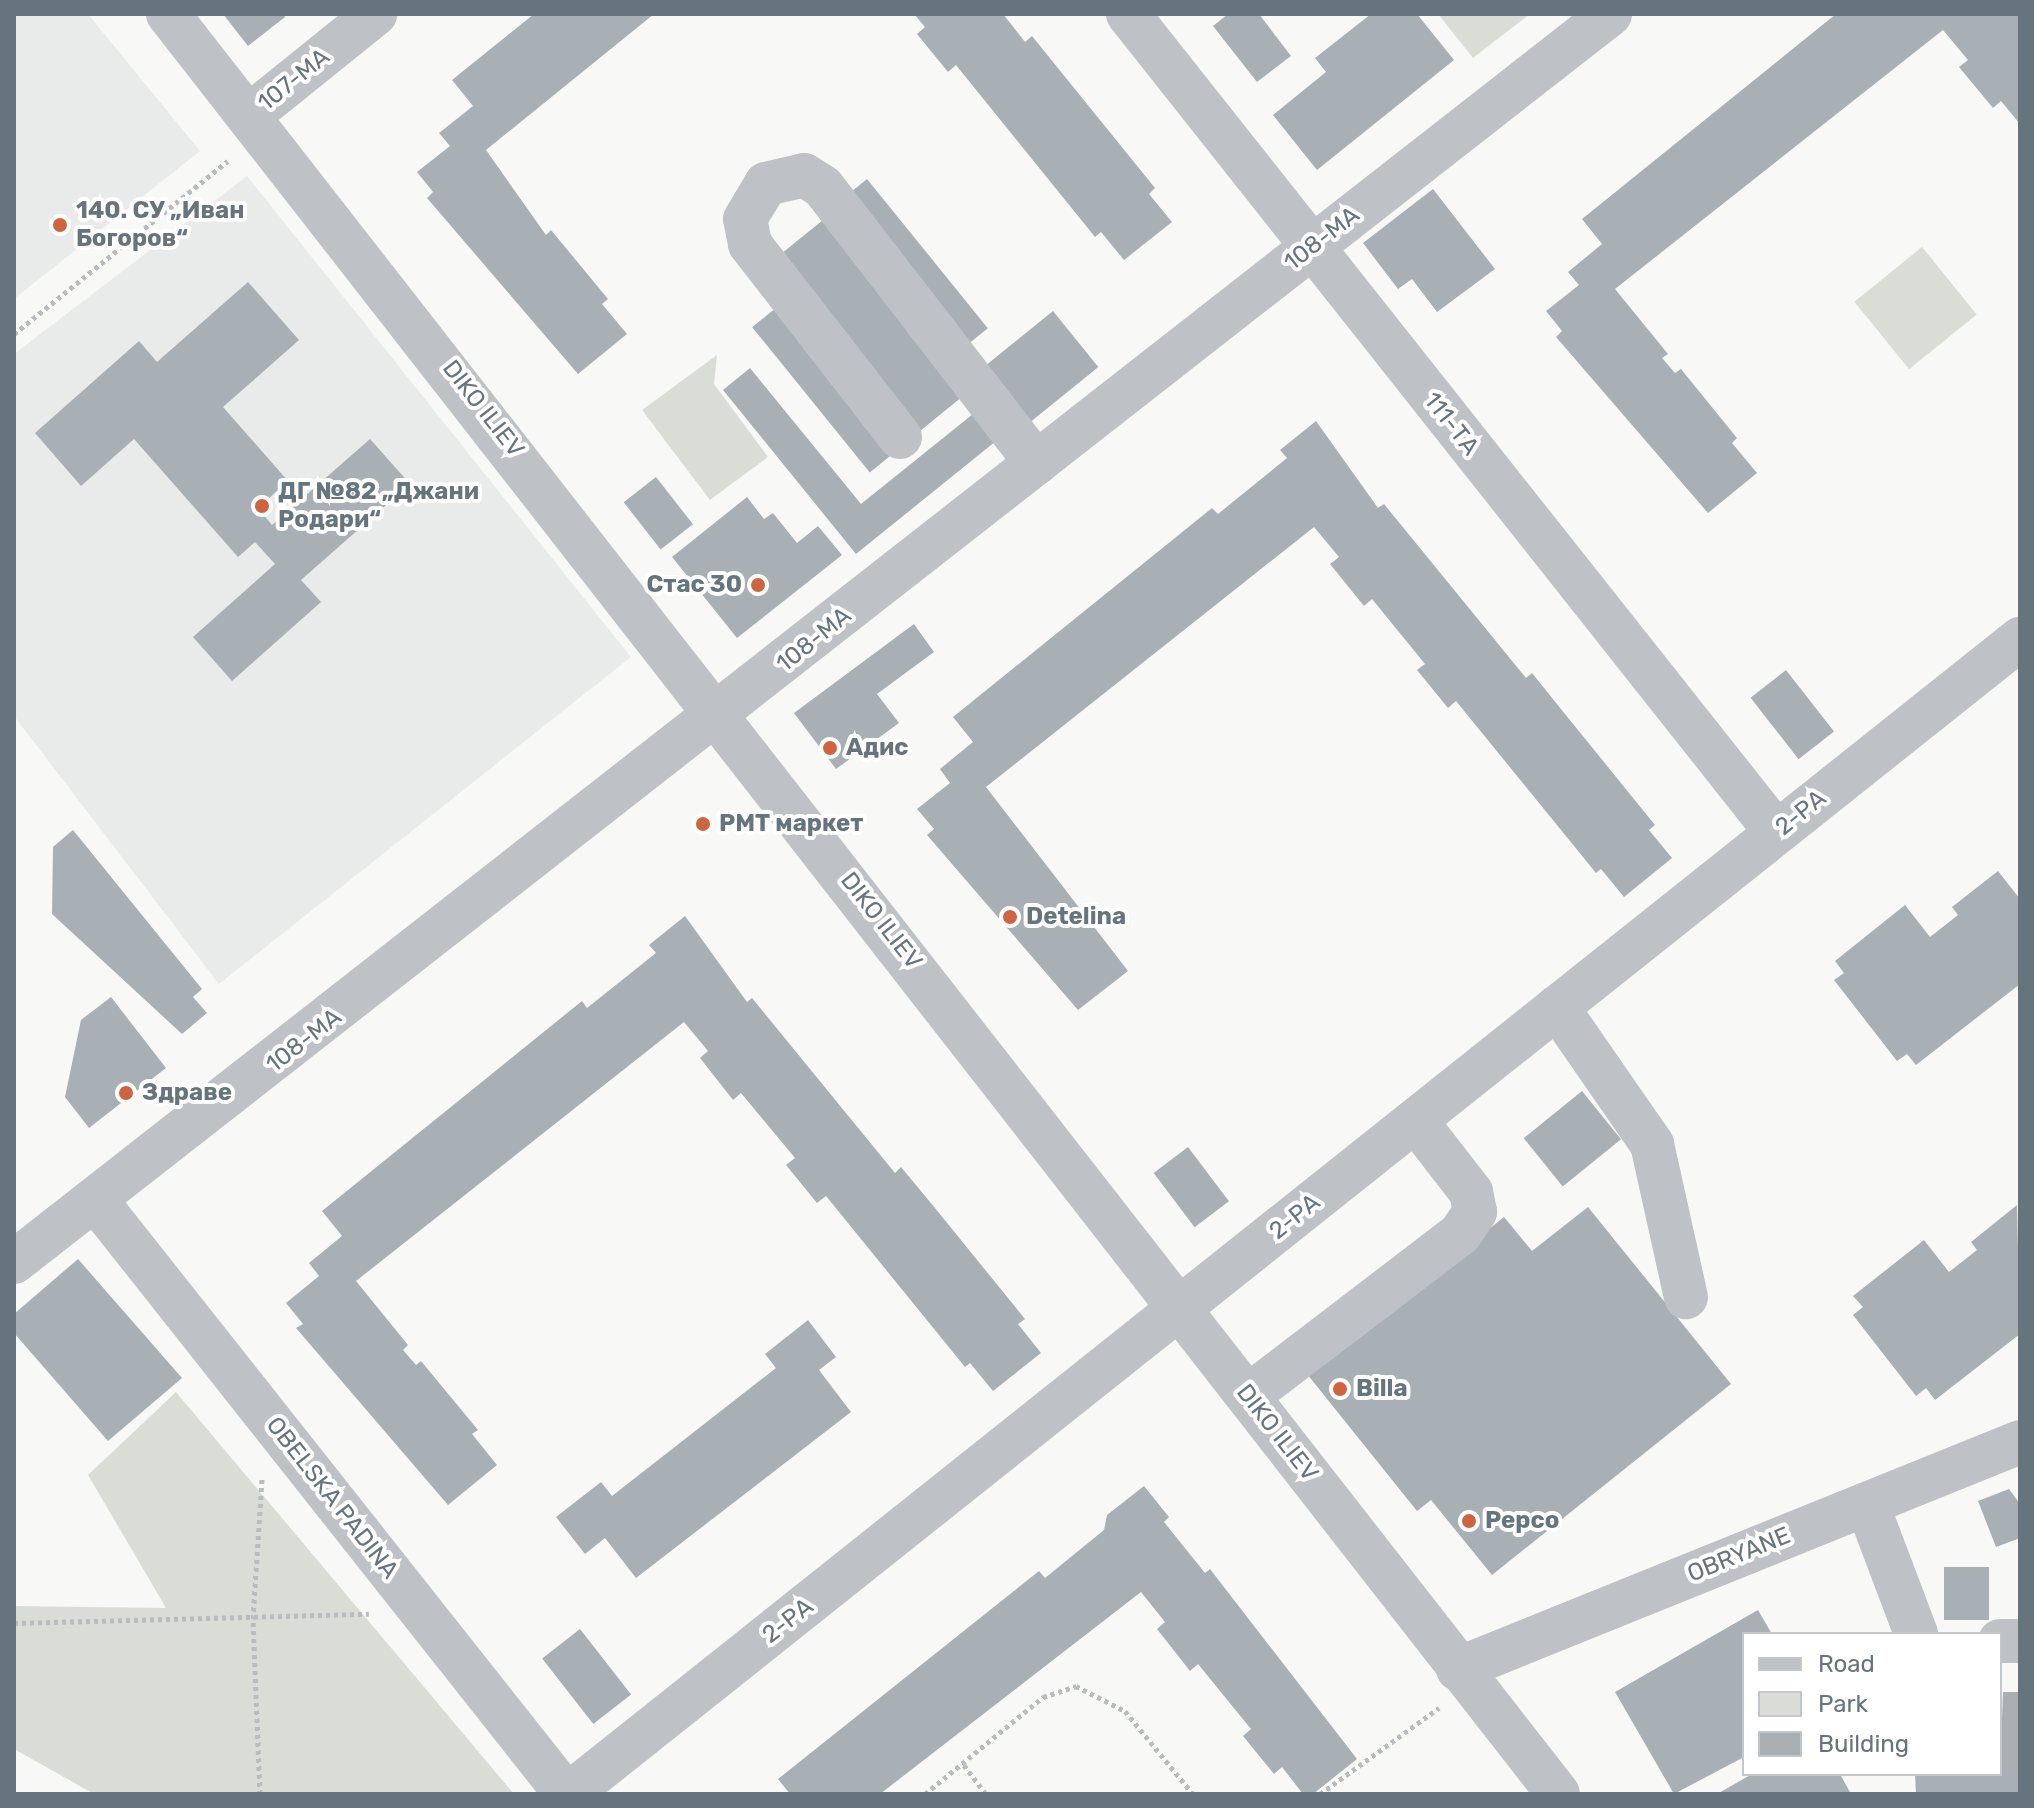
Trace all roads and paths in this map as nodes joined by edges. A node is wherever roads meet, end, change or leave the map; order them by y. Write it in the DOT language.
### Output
graph roads {
  1 [pos="168,14"];
  2 [pos="375,14"];
  3 [pos="1128,14"];
  4 [pos="1610,14"];
  5 [pos="257,124"];
  6 [pos="1311,248"];
  7 [pos="14,334"];
  8 [pos="900,437"];
  9 [pos="1036,463"];
  10 [pos="2020,639"];
  11 [pos="721,714"];
  12 [pos="1776,832"];
  13 [pos="1557,1007"];
  14 [pos="1416,1121"];
  15 [pos="98,1203"];
  16 [pos="14,1262"];
  17 [pos="1686,1297"];
  18 [pos="1182,1309"];
  19 [pos="1248,1396"];
  20 [pos="266,1414"];
  21 [pos="2020,1442"];
  22 [pos="1867,1504"];
  23 [pos="422,1613"];
  24 [pos="253,1619"];
  25 [pos="14,1623"];
  26 [pos="1915,1632"];
  27 [pos="1464,1677"];
  28 [pos="964,1765"];
  29 [pos="260,1794"];
  30 [pos="568,1794"];
  31 [pos="925,1794"];
  32 [pos="986,1794"];
  33 [pos="1193,1794"];
  34 [pos="1320,1794"];
  35 [pos="1558,1794"];
  1 -- 5 [label="street, DIKO ILIEV"];
  2 -- 5 [label="street, 107-МА"];
  3 -- 6 [label="street, 111-ТА"];
  4 -- 6 [label="street, 108-МА"];
  5 -- 7 [label="path, 107-МА"];
  5 -- 11 [label="street, DIKO ILIEV"];
  6 -- 9 [label="street, 108-МА"];
  6 -- 12 [label="street, 111-ТА"];
  8 -- 9 [label="street"];
  9 -- 11 [label="street, 108-МА"];
  10 -- 12 [label="street, 2-РА"];
  11 -- 15 [label="street, 108-МА"];
  11 -- 18 [label="street, DIKO ILIEV"];
  12 -- 13 [label="street, 2-РА"];
  13 -- 14 [label="street, 2-РА"];
  13 -- 17 [label="street"];
  14 -- 18 [label="street, 2-РА"];
  14 -- 19 [label="street"];
  15 -- 16 [label="street, 108-МА"];
  15 -- 20 [label="street, OBELSKA PADINA"];
  18 -- 19 [label="street, DIKO ILIEV"];
  18 -- 30 [label="street, 2-РА"];
  19 -- 27 [label="street, DIKO ILIEV"];
  20 -- 23 [label="street, OBELSKA PADINA"];
  20 -- 24 [label="path"];
  21 -- 22 [label="street, OBRYANE"];
  22 -- 26 [label="street"];
  22 -- 27 [label="street, OBRYANE"];
  23 -- 24 [label="path"];
  23 -- 30 [label="street, OBELSKA PADINA"];
  24 -- 25 [label="path"];
  24 -- 29 [label="path"];
  27 -- 34 [label="path"];
  27 -- 35 [label="street, DIKO ILIEV"];
  28 -- 31 [label="path"];
  28 -- 32 [label="path"];
  28 -- 33 [label="path"];
}
